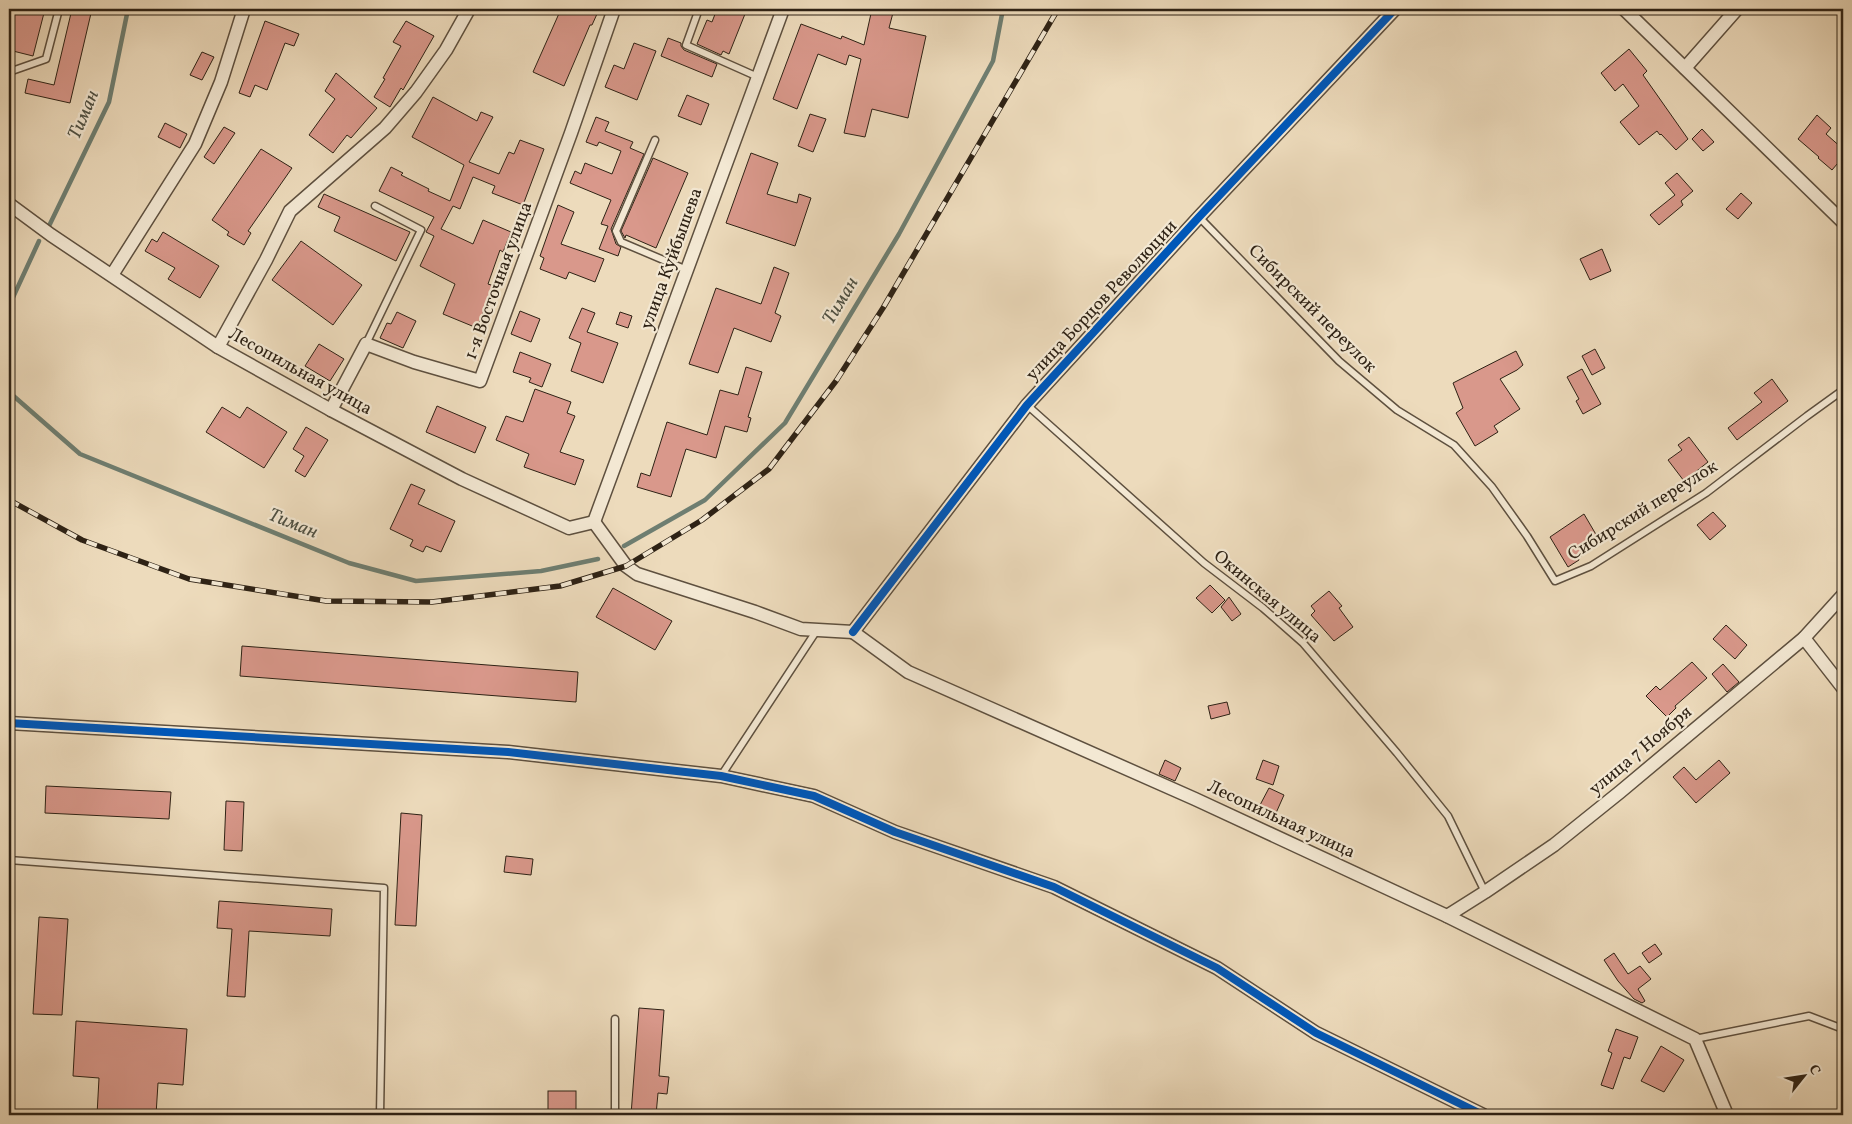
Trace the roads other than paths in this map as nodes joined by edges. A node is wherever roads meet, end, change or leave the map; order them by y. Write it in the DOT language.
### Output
graph roads {
  1 [pos="60,9"];
  2 [pos="244,9"];
  3 [pos="469,9"];
  4 [pos="614,9"];
  5 [pos="699,9"];
  6 [pos="783,9"];
  7 [pos="1395,9"];
  8 [pos="1624,9"];
  9 [pos="1737,9"];
  10 [pos="1685,68"];
  11 [pos="9,72"];
  12 [pos="758,77"];
  13 [pos="655,140"];
  14 [pos="9,204"];
  15 [pos="375,206"];
  16 [pos="1199,218"];
  17 [pos="1843,222"];
  18 [pos="686,270"];
  19 [pos="112,275"];
  20 [pos="366,344"];
  21 [pos="218,347"];
  22 [pos="1843,390"];
  23 [pos="1026,405"];
  24 [pos="330,410"];
  25 [pos="594,522"];
  26 [pos="1843,595"];
  27 [pos="817,630"];
  28 [pos="853,632"];
  29 [pos="1804,638"];
  30 [pos="1843,688"];
  31 [pos="9,723"];
  32 [pos="722,776"];
  33 [pos="9,860"];
  34 [pos="1485,892"];
  35 [pos="1447,916"];
  36 [pos="615,1019"];
  37 [pos="1843,1029"];
  38 [pos="1695,1039"];
  39 [pos="380,1115"];
  40 [pos="615,1115"];
  41 [pos="1484,1115"];
  42 [pos="1726,1115"];
  1 -- 11 [label="lane"];
  2 -- 19 [label="street"];
  3 -- 21 [label="street"];
  4 -- 20 [label="street, 1-я Восточная улица"];
  5 -- 12 [label="lane"];
  6 -- 12 [label="street, улица Куйбышева"];
  7 -- 16 [label="street, улица Борцов Революции"];
  8 -- 10 [label="street"];
  9 -- 10 [label="street"];
  10 -- 17 [label="street"];
  12 -- 18 [label="street, улица Куйбышева"];
  13 -- 18 [label="lane"];
  14 -- 19 [label="street, Лесопильная улица"];
  15 -- 20 [label="lane"];
  16 -- 22 [label="lane, Сибирский переулок"];
  16 -- 23 [label="street, улица Борцов Революции"];
  18 -- 25 [label="street, улица Куйбышева"];
  19 -- 21 [label="street, Лесопильная улица"];
  20 -- 24 [label="street"];
  21 -- 24 [label="street, Лесопильная улица"];
  23 -- 28 [label="street, улица Борцов Революции"];
  23 -- 34 [label="lane, Окинская улица"];
  24 -- 25 [label="street, Лесопильная улица"];
  25 -- 27 [label="street"];
  26 -- 29 [label="street, улица 7 Ноября"];
  27 -- 28 [label="street"];
  27 -- 32 [label="lane"];
  28 -- 35 [label="street, Лесопильная улица"];
  29 -- 30 [label="street"];
  29 -- 34 [label="street, улица 7 Ноября"];
  31 -- 32 [label="street"];
  32 -- 41 [label="street"];
  33 -- 39 [label="lane"];
  34 -- 35 [label="street, улица 7 Ноября"];
  35 -- 38 [label="street, Лесопильная улица"];
  36 -- 40 [label="lane"];
  37 -- 38 [label="lane"];
  38 -- 42 [label="street"];
}
